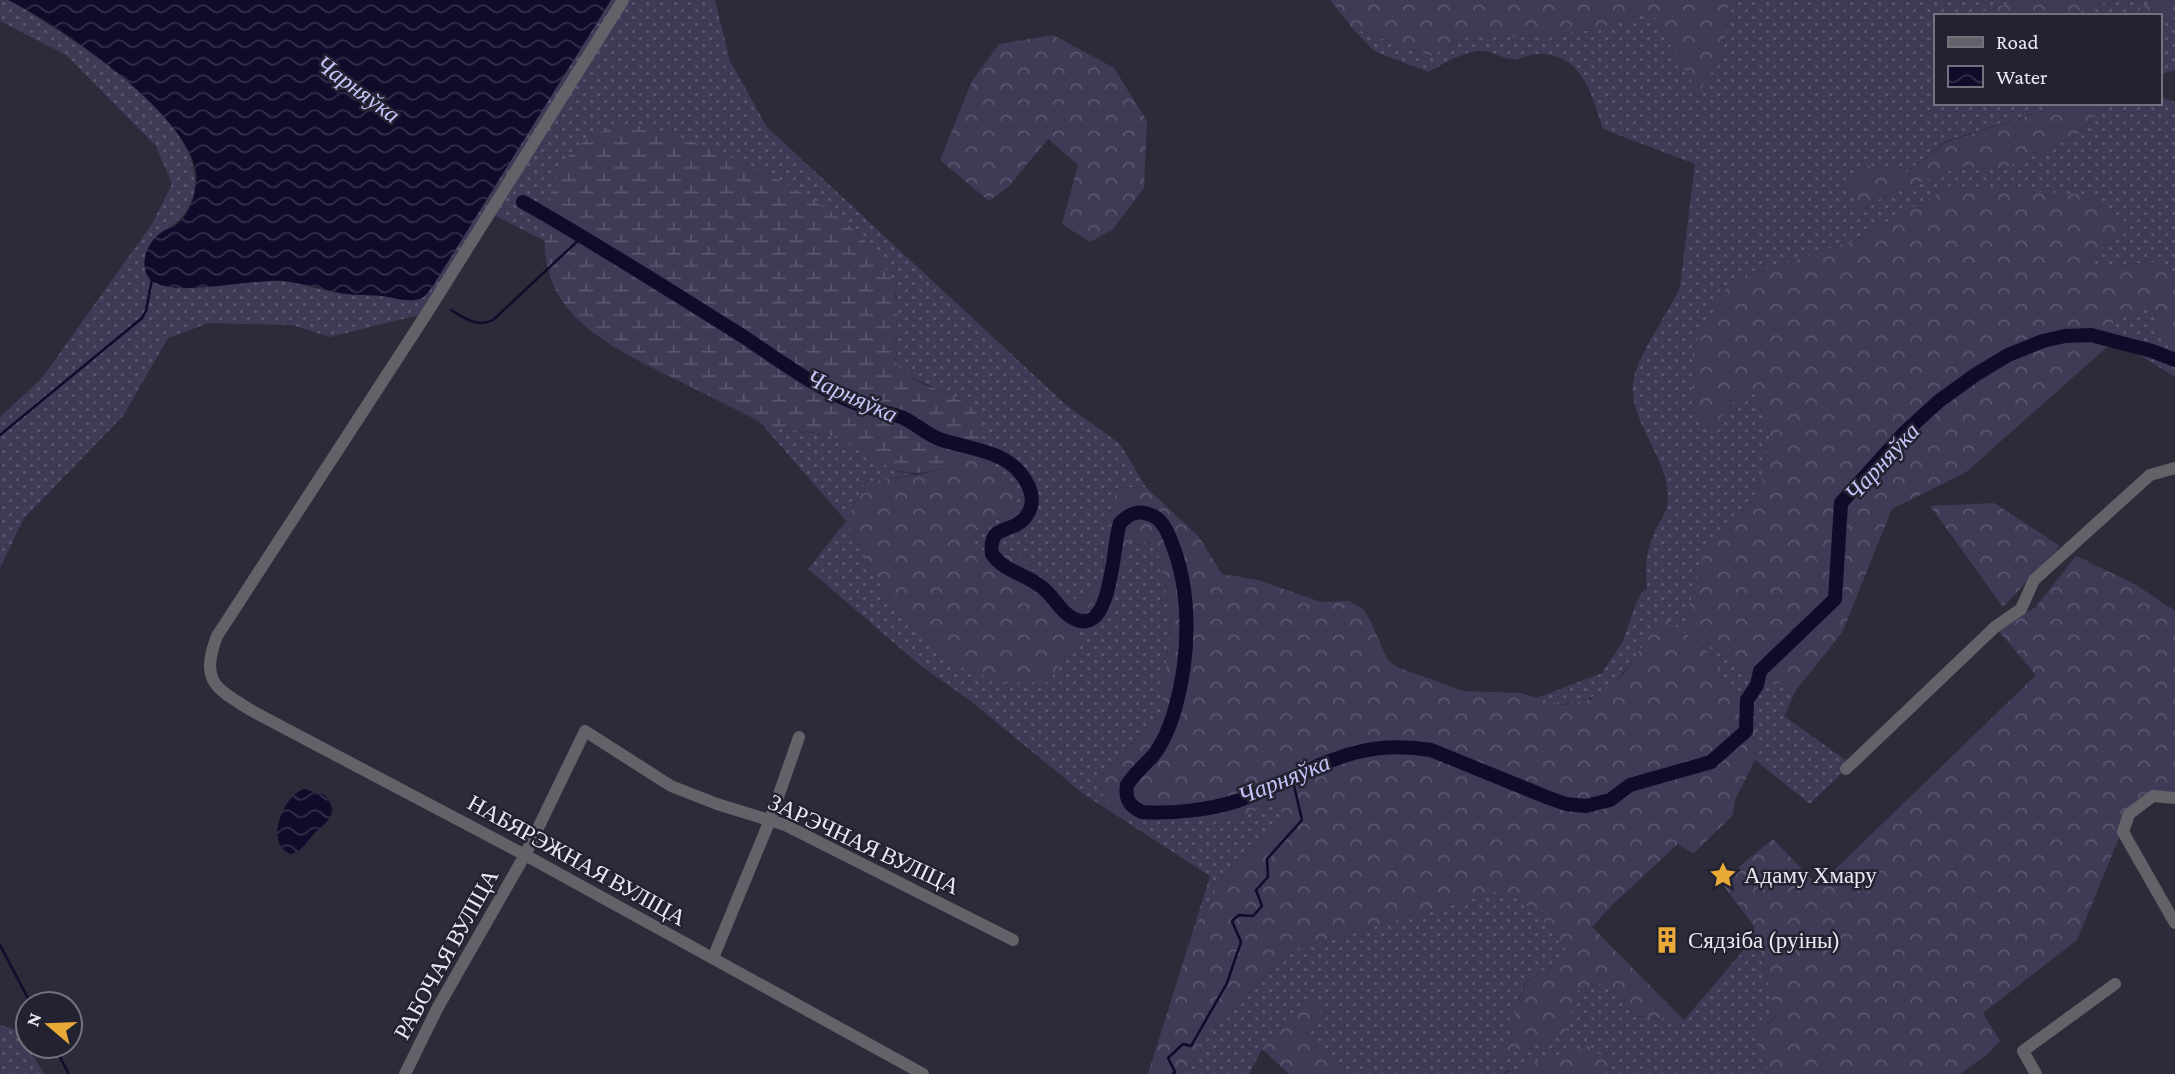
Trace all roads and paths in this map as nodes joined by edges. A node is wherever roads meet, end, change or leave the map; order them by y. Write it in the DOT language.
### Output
graph roads {
  1 [pos="623,0"];
  2 [pos="2175,468"];
  3 [pos="585,731"];
  4 [pos="799,737"];
  5 [pos="1846,769"];
  6 [pos="2175,798"];
  7 [pos="770,820"];
  8 [pos="525,855"];
  9 [pos="2175,923"];
  10 [pos="1013,940"];
  11 [pos="713,958"];
  12 [pos="2115,984"];
  13 [pos="405,1074"];
  14 [pos="923,1074"];
  15 [pos="2036,1074"];
  1 -- 8 [label="street, НАБЯРЭЖНАЯ ВУЛІЦА"];
  2 -- 5 [label="street"];
  3 -- 7 [label="street, ЗАРЭЧНАЯ ВУЛІЦА"];
  3 -- 8 [label="street, РАБОЧАЯ ВУЛІЦА"];
  4 -- 7 [label="street"];
  6 -- 9 [label="street"];
  7 -- 10 [label="street, ЗАРЭЧНАЯ ВУЛІЦА"];
  7 -- 11 [label="street"];
  8 -- 11 [label="street, НАБЯРЭЖНАЯ ВУЛІЦА"];
  8 -- 13 [label="street, РАБОЧАЯ ВУЛІЦА"];
  11 -- 14 [label="street, НАБЯРЭЖНАЯ ВУЛІЦА"];
  12 -- 15 [label="street"];
}
